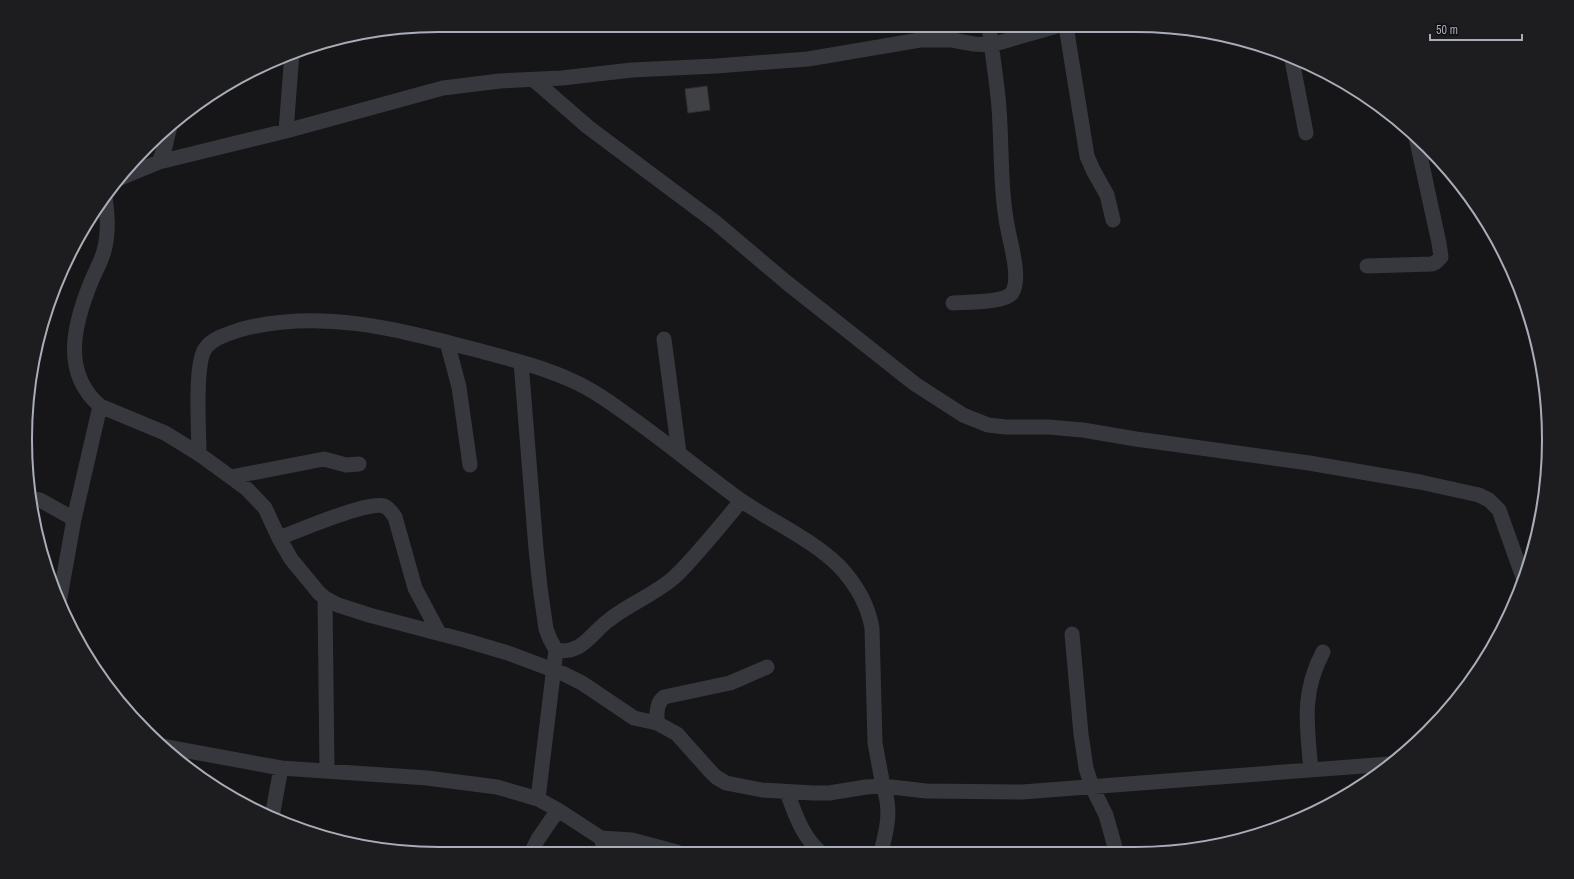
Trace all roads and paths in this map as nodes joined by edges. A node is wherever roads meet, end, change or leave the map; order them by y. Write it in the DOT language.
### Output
graph roads {
  1 [pos="990,32"];
  2 [pos="1036,32"];
  3 [pos="1067,32"];
  4 [pos="991,45"];
  5 [pos="291,60"];
  6 [pos="1293,64"];
  7 [pos="534,80"];
  8 [pos="286,131"];
  9 [pos="1306,133"];
  10 [pos="168,136"];
  11 [pos="1418,147"];
  12 [pos="159,162"];
  13 [pos="131,174"];
  14 [pos="106,206"];
  15 [pos="1112,220"];
  16 [pos="1367,266"];
  17 [pos="953,303"];
  18 [pos="664,339"];
  19 [pos="447,342"];
  20 [pos="520,362"];
  21 [pos="100,406"];
  22 [pos="679,453"];
  23 [pos="199,454"];
  24 [pos="359,464"];
  25 [pos="470,465"];
  26 [pos="231,477"];
  27 [pos="36,499"];
  28 [pos="741,501"];
  29 [pos="74,519"];
  30 [pos="279,538"];
  31 [pos="1520,569"];
  32 [pos="61,590"];
  33 [pos="325,598"];
  34 [pos="439,633"];
  35 [pos="1072,634"];
  36 [pos="556,650"];
  37 [pos="1323,652"];
  38 [pos="767,667"];
  39 [pos="554,670"];
  40 [pos="657,723"];
  41 [pos="174,748"];
  42 [pos="1381,765"];
  43 [pos="281,768"];
  44 [pos="326,770"];
  45 [pos="1310,770"];
  46 [pos="883,786"];
  47 [pos="1092,787"];
  48 [pos="787,792"];
  49 [pos="538,799"];
  50 [pos="558,810"];
  51 [pos="273,811"];
  52 [pos="603,846"];
  53 [pos="534,847"];
  54 [pos="658,847"];
  55 [pos="815,847"];
  56 [pos="882,847"];
  57 [pos="1115,847"];
  1 -- 4 [label="street"];
  2 -- 4 [label="street"];
  3 -- 15 [label="street"];
  4 -- 7 [label="street"];
  4 -- 17 [label="street"];
  5 -- 8 [label="street"];
  6 -- 9 [label="street"];
  7 -- 8 [label="street"];
  7 -- 31 [label="street"];
  8 -- 12 [label="street"];
  10 -- 12 [label="street"];
  11 -- 16 [label="street"];
  12 -- 13 [label="street"];
  14 -- 21 [label="street"];
  18 -- 22 [label="street"];
  19 -- 20 [label="street"];
  19 -- 23 [label="street"];
  19 -- 25 [label="street"];
  20 -- 22 [label="street"];
  20 -- 36 [label="street"];
  21 -- 23 [label="street"];
  21 -- 29 [label="street"];
  22 -- 28 [label="street"];
  23 -- 26 [label="street"];
  24 -- 26 [label="street"];
  26 -- 30 [label="street"];
  27 -- 29 [label="street"];
  28 -- 36 [label="street"];
  28 -- 46 [label="street"];
  29 -- 32 [label="street"];
  30 -- 33 [label="street"];
  30 -- 34 [label="street"];
  33 -- 34 [label="street"];
  33 -- 44 [label="street"];
  34 -- 39 [label="street"];
  35 -- 47 [label="street"];
  36 -- 39 [label="street"];
  37 -- 45 [label="street"];
  38 -- 40 [label="street"];
  39 -- 40 [label="street"];
  39 -- 49 [label="street"];
  40 -- 48 [label="street"];
  41 -- 43 [label="street"];
  42 -- 45 [label="street"];
  43 -- 44 [label="street"];
  43 -- 51 [label="street"];
  44 -- 49 [label="street"];
  45 -- 47 [label="street"];
  46 -- 47 [label="street"];
  46 -- 48 [label="street"];
  46 -- 56 [label="street"];
  47 -- 57 [label="street"];
  48 -- 55 [label="street"];
  49 -- 50 [label="street"];
  50 -- 52 [label="street"];
  50 -- 53 [label="street"];
  52 -- 54 [label="street"];
}
